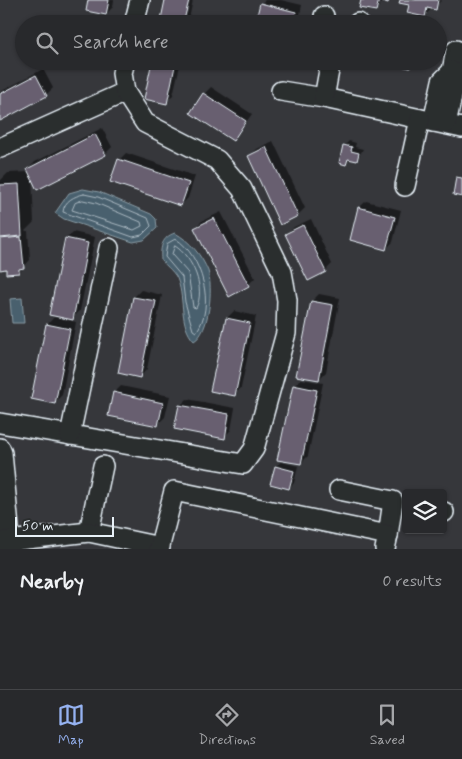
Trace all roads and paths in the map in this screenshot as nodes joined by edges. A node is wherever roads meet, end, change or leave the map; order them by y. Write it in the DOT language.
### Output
graph roads {
  1 [pos="140,0"];
  2 [pos="136,15"];
  3 [pos="456,50"];
  4 [pos="123,70"];
  5 [pos="330,70"];
  6 [pos="281,91"];
  7 [pos="124,92"];
  8 [pos="324,98"];
  9 [pos="440,123"];
  10 [pos="0,148"];
  11 [pos="405,186"];
  12 [pos="109,248"];
  13 [pos="0,423"];
  14 [pos="70,435"];
  15 [pos="0,448"];
  16 [pos="102,466"];
  17 [pos="338,490"];
  18 [pos="400,502"];
  19 [pos="89,532"];
  20 [pos="386,542"];
  21 [pos="7,544"];
  22 [pos="159,548"];
  1 -- 2 [label="street"];
  3 -- 9 [label="street"];
  4 -- 7 [label="street"];
  5 -- 8 [label="street"];
  6 -- 8 [label="street"];
  7 -- 10 [label="street"];
  7 -- 14 [label="street"];
  8 -- 9 [label="street"];
  9 -- 11 [label="street"];
  12 -- 14 [label="street"];
  13 -- 14 [label="street"];
  15 -- 21 [label="street"];
  16 -- 19 [label="street"];
  17 -- 18 [label="street"];
  18 -- 20 [label="street"];
  19 -- 21 [label="street"];
  19 -- 22 [label="street"];
  20 -- 22 [label="street"];
}
